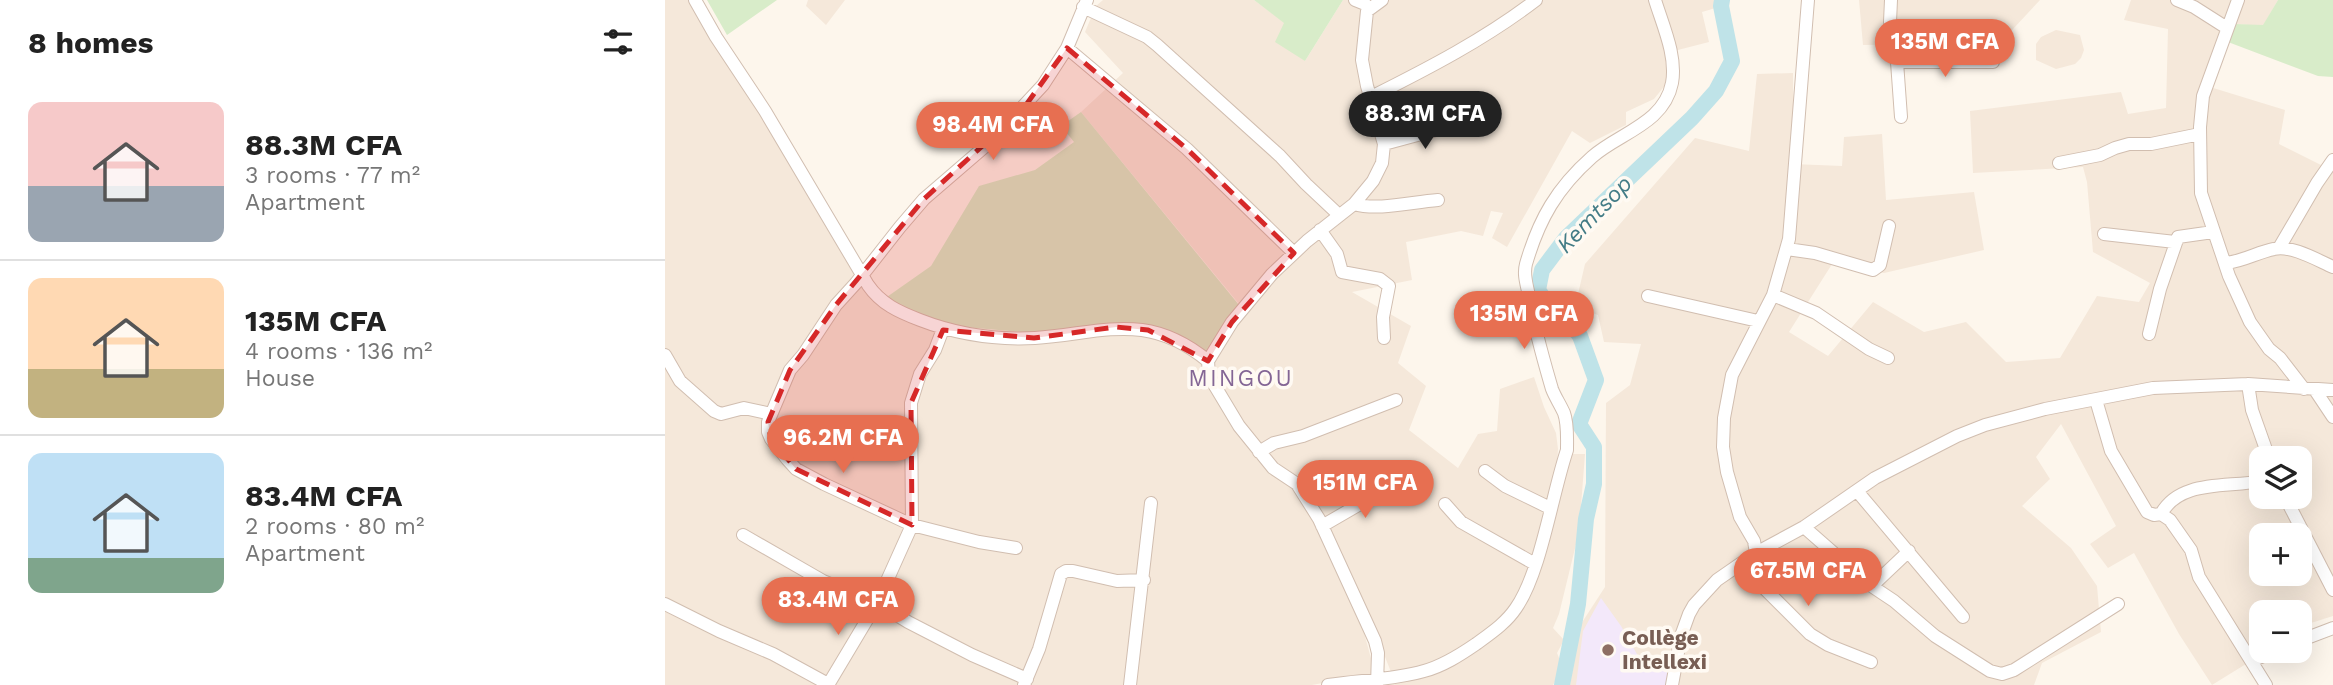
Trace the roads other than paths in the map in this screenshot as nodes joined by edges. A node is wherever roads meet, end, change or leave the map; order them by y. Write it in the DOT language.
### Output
graph roads {
  1 [pos="695,0"];
  2 [pos="1382,0"];
  3 [pos="1536,0"];
  4 [pos="1655,0"];
  5 [pos="1808,0"];
  6 [pos="1891,0"];
  7 [pos="2177,0"];
  8 [pos="2238,0"];
  9 [pos="1085,3"];
  10 [pos="1363,4"];
  11 [pos="2227,28"];
  12 [pos="1067,48"];
  13 [pos="1897,62"];
  14 [pos="1993,62"];
  15 [pos="1371,97"];
  16 [pos="1901,117"];
  17 [pos="1459,127"];
  18 [pos="2200,134"];
  19 [pos="1384,145"];
  20 [pos="2333,160"];
  21 [pos="2059,163"];
  22 [pos="1438,200"];
  23 [pos="1354,204"];
  24 [pos="1339,215"];
  25 [pos="1889,226"];
  26 [pos="1320,230"];
  27 [pos="2213,232"];
  28 [pos="2104,234"];
  29 [pos="2175,242"];
  30 [pos="2279,248"];
  31 [pos="1787,249"];
  32 [pos="1294,253"];
  33 [pos="2226,263"];
  34 [pos="2333,267"];
  35 [pos="862,275"];
  36 [pos="1773,295"];
  37 [pos="1648,296"];
  38 [pos="1758,321"];
  39 [pos="943,329"];
  40 [pos="2149,334"];
  41 [pos="1384,338"];
  42 [pos="665,355"];
  43 [pos="1888,358"];
  44 [pos="1208,361"];
  45 [pos="2248,384"];
  46 [pos="2309,389"];
  47 [pos="2333,390"];
  48 [pos="1396,400"];
  49 [pos="2096,400"];
  50 [pos="771,414"];
  51 [pos="2333,417"];
  52 [pos="2265,446"];
  53 [pos="1259,452"];
  54 [pos="1485,471"];
  55 [pos="2249,482"];
  56 [pos="1391,486"];
  57 [pos="1857,491"];
  58 [pos="1151,503"];
  59 [pos="1445,504"];
  60 [pos="1550,508"];
  61 [pos="2291,509"];
  62 [pos="2161,514"];
  63 [pos="912,525"];
  64 [pos="1322,526"];
  65 [pos="1804,527"];
  66 [pos="743,535"];
  67 [pos="1016,548"];
  68 [pos="1909,551"];
  69 [pos="1756,553"];
  70 [pos="1740,564"];
  71 [pos="1535,565"];
  72 [pos="1144,580"];
  73 [pos="1872,586"];
  74 [pos="2333,590"];
  75 [pos="877,603"];
  76 [pos="665,604"];
  77 [pos="2118,604"];
  78 [pos="1963,617"];
  79 [pos="2333,628"];
  80 [pos="2312,636"];
  81 [pos="2249,656"];
  82 [pos="1871,663"];
  83 [pos="2253,663"];
  84 [pos="1025,682"];
  85 [pos="1377,683"];
  86 [pos="828,685"];
  87 [pos="1130,685"];
  88 [pos="1328,685"];
  89 [pos="1672,685"];
  90 [pos="2266,685"];
  1 -- 35 [label="street"];
  2 -- 10 [label="street"];
  3 -- 15 [label="street"];
  4 -- 60 [label="street"];
  5 -- 31 [label="street"];
  6 -- 13 [label="street"];
  7 -- 11 [label="street"];
  8 -- 11 [label="street"];
  9 -- 12 [label="street"];
  9 -- 24 [label="street"];
  10 -- 15 [label="street"];
  11 -- 18 [label="street"];
  12 -- 32 [label="street"];
  12 -- 35 [label="street"];
  13 -- 14 [label="street"];
  13 -- 16 [label="street"];
  15 -- 19 [label="street"];
  17 -- 19 [label="street"];
  18 -- 21 [label="street"];
  18 -- 27 [label="street"];
  19 -- 23 [label="street"];
  20 -- 30 [label="street"];
  22 -- 23 [label="street"];
  23 -- 24 [label="street"];
  24 -- 26 [label="street"];
  25 -- 31 [label="street"];
  26 -- 32 [label="street"];
  26 -- 41 [label="street"];
  27 -- 29 [label="street"];
  27 -- 33 [label="street"];
  28 -- 29 [label="street"];
  29 -- 40 [label="street"];
  30 -- 33 [label="street"];
  30 -- 34 [label="street"];
  31 -- 36 [label="street"];
  32 -- 44 [label="street"];
  33 -- 46 [label="street"];
  35 -- 39 [label="street"];
  35 -- 50 [label="street"];
  36 -- 38 [label="street"];
  36 -- 43 [label="street"];
  37 -- 38 [label="street"];
  38 -- 69 [label="street"];
  39 -- 44 [label="street"];
  39 -- 63 [label="street"];
  42 -- 50 [label="street"];
  44 -- 53 [label="street"];
  45 -- 46 [label="street"];
  45 -- 49 [label="street"];
  45 -- 52 [label="street"];
  46 -- 47 [label="street"];
  46 -- 51 [label="street"];
  48 -- 53 [label="street"];
  49 -- 57 [label="street"];
  49 -- 62 [label="street"];
  50 -- 63 [label="street"];
  53 -- 64 [label="street"];
  54 -- 60 [label="street"];
  55 -- 62 [label="street"];
  56 -- 64 [label="street"];
  57 -- 65 [label="street"];
  57 -- 68 [label="street"];
  58 -- 72 [label="street"];
  59 -- 71 [label="street"];
  60 -- 71 [label="street"];
  61 -- 74 [label="street"];
  62 -- 81 [label="street"];
  63 -- 67 [label="street"];
  63 -- 75 [label="street"];
  64 -- 85 [label="street"];
  65 -- 69 [label="street"];
  65 -- 73 [label="street"];
  66 -- 75 [label="street"];
  68 -- 73 [label="street"];
  68 -- 78 [label="street"];
  69 -- 70 [label="street"];
  70 -- 82 [label="street"];
  70 -- 89 [label="street"];
  71 -- 85 [label="street"];
  72 -- 84 [label="street"];
  72 -- 87 [label="street"];
  73 -- 77 [label="street"];
  75 -- 84 [label="street"];
  75 -- 86 [label="street"];
  76 -- 86 [label="street"];
  79 -- 80 [label="street"];
  83 -- 90 [label="street"];
  85 -- 88 [label="street"];
}
